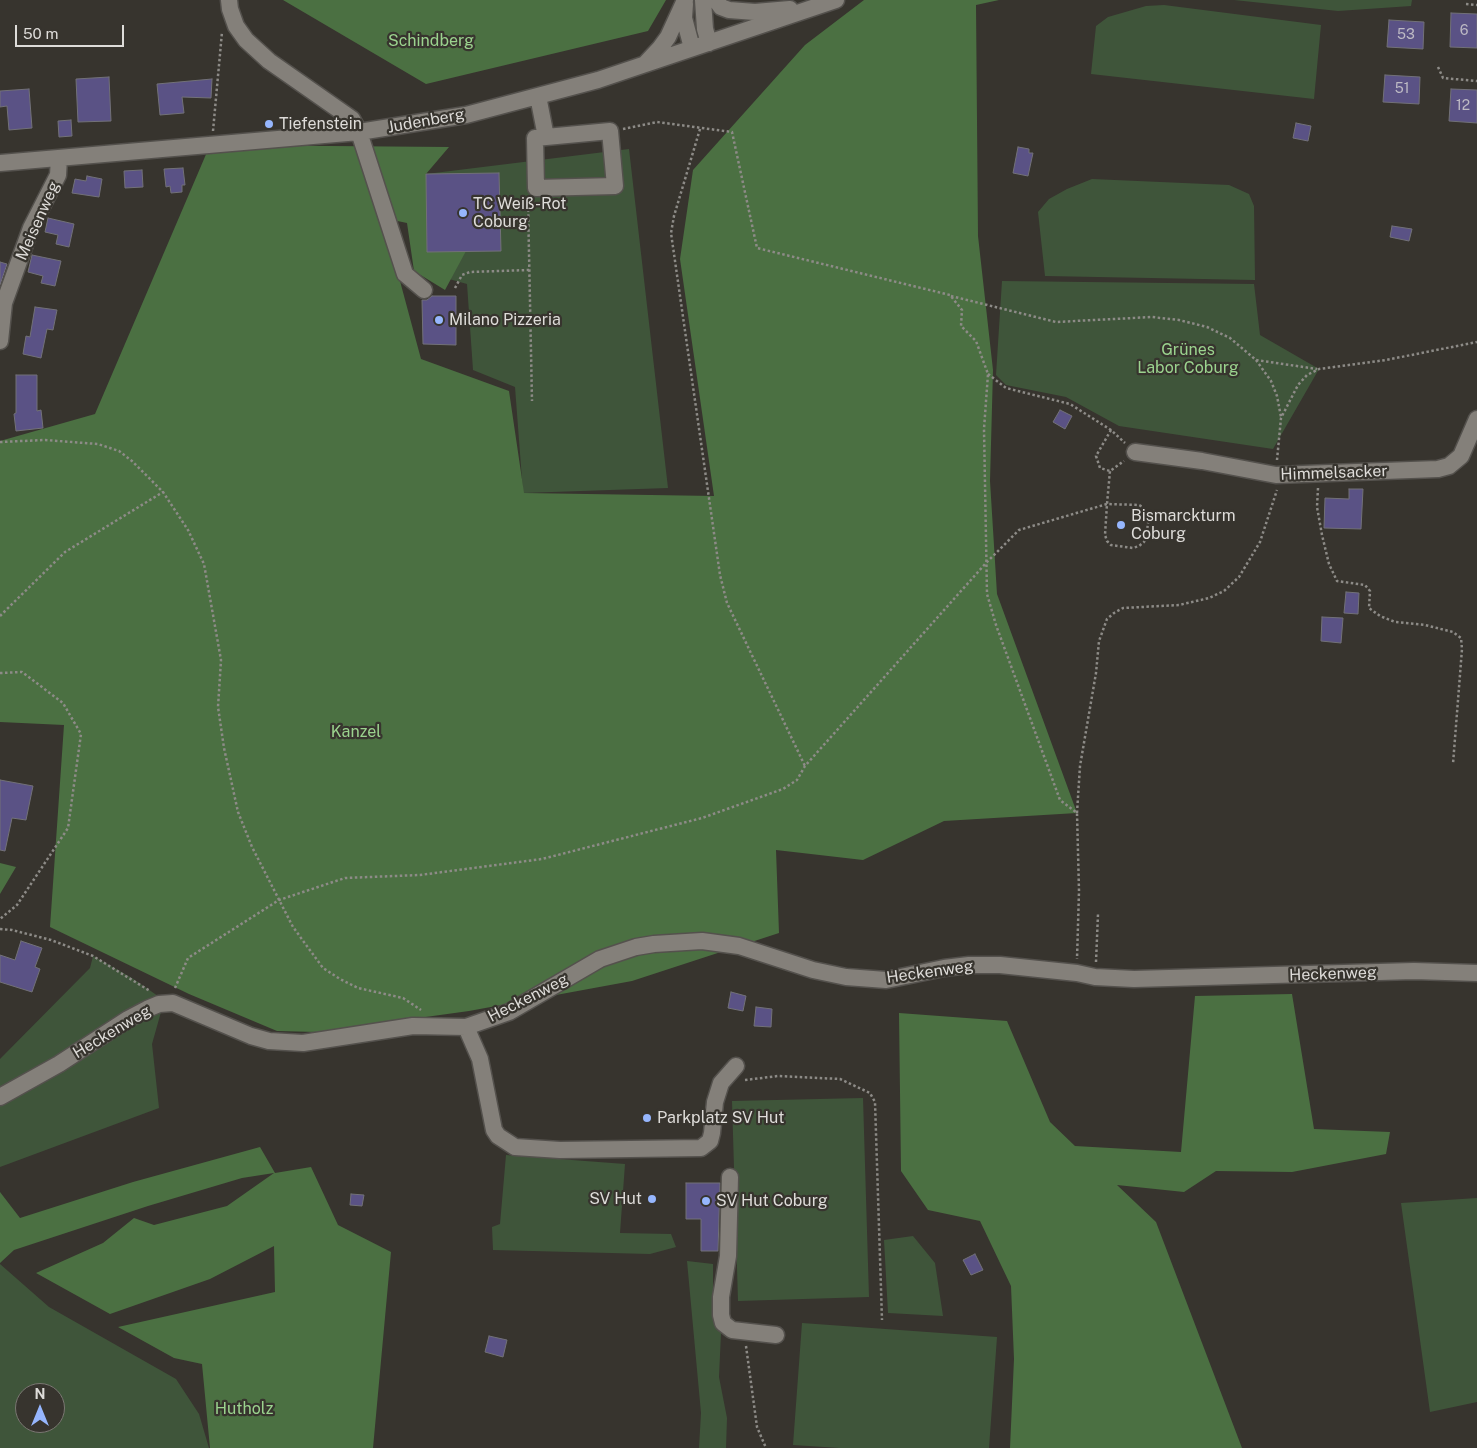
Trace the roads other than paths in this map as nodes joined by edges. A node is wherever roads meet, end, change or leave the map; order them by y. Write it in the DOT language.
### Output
graph roads {
  1 [pos="229,0"];
  2 [pos="686,0"];
  3 [pos="703,0"];
  4 [pos="716,0"];
  5 [pos="829,3"];
  6 [pos="709,43"];
  7 [pos="692,48"];
  8 [pos="644,65"];
  9 [pos="538,96"];
  10 [pos="359,132"];
  11 [pos="546,137"];
  12 [pos="59,158"];
  13 [pos="0,163"];
  14 [pos="424,290"];
  15 [pos="2,302"];
  16 [pos="0,341"];
  17 [pos="1477,419"];
  18 [pos="1135,452"];
  19 [pos="1477,973"];
  20 [pos="466,1028"];
  21 [pos="736,1066"];
  22 [pos="0,1097"];
  23 [pos="730,1177"];
  24 [pos="776,1334"];
  1 -- 10 [label="street"];
  2 -- 7 [label="street"];
  2 -- 8 [label="street"];
  3 -- 6 [label="street"];
  4 -- 5 [label="street"];
  5 -- 6 [label="street, Judenberg"];
  6 -- 7 [label="street, Judenberg"];
  7 -- 8 [label="street, Judenberg"];
  8 -- 9 [label="street, Judenberg"];
  9 -- 10 [label="street, Judenberg"];
  9 -- 11 [label="street"];
  10 -- 12 [label="street, Judenberg"];
  10 -- 14 [label="street"];
  11 -- 11 [label="street"];
  12 -- 13 [label="street, Judenberg"];
  12 -- 15 [label="street, Meisenweg"];
  15 -- 16 [label="street, Meisenweg"];
  17 -- 18 [label="street, Himmelsacker"];
  19 -- 20 [label="street, Heckenweg"];
  20 -- 21 [label="street"];
  20 -- 22 [label="street, Heckenweg"];
  23 -- 24 [label="street"];
}
